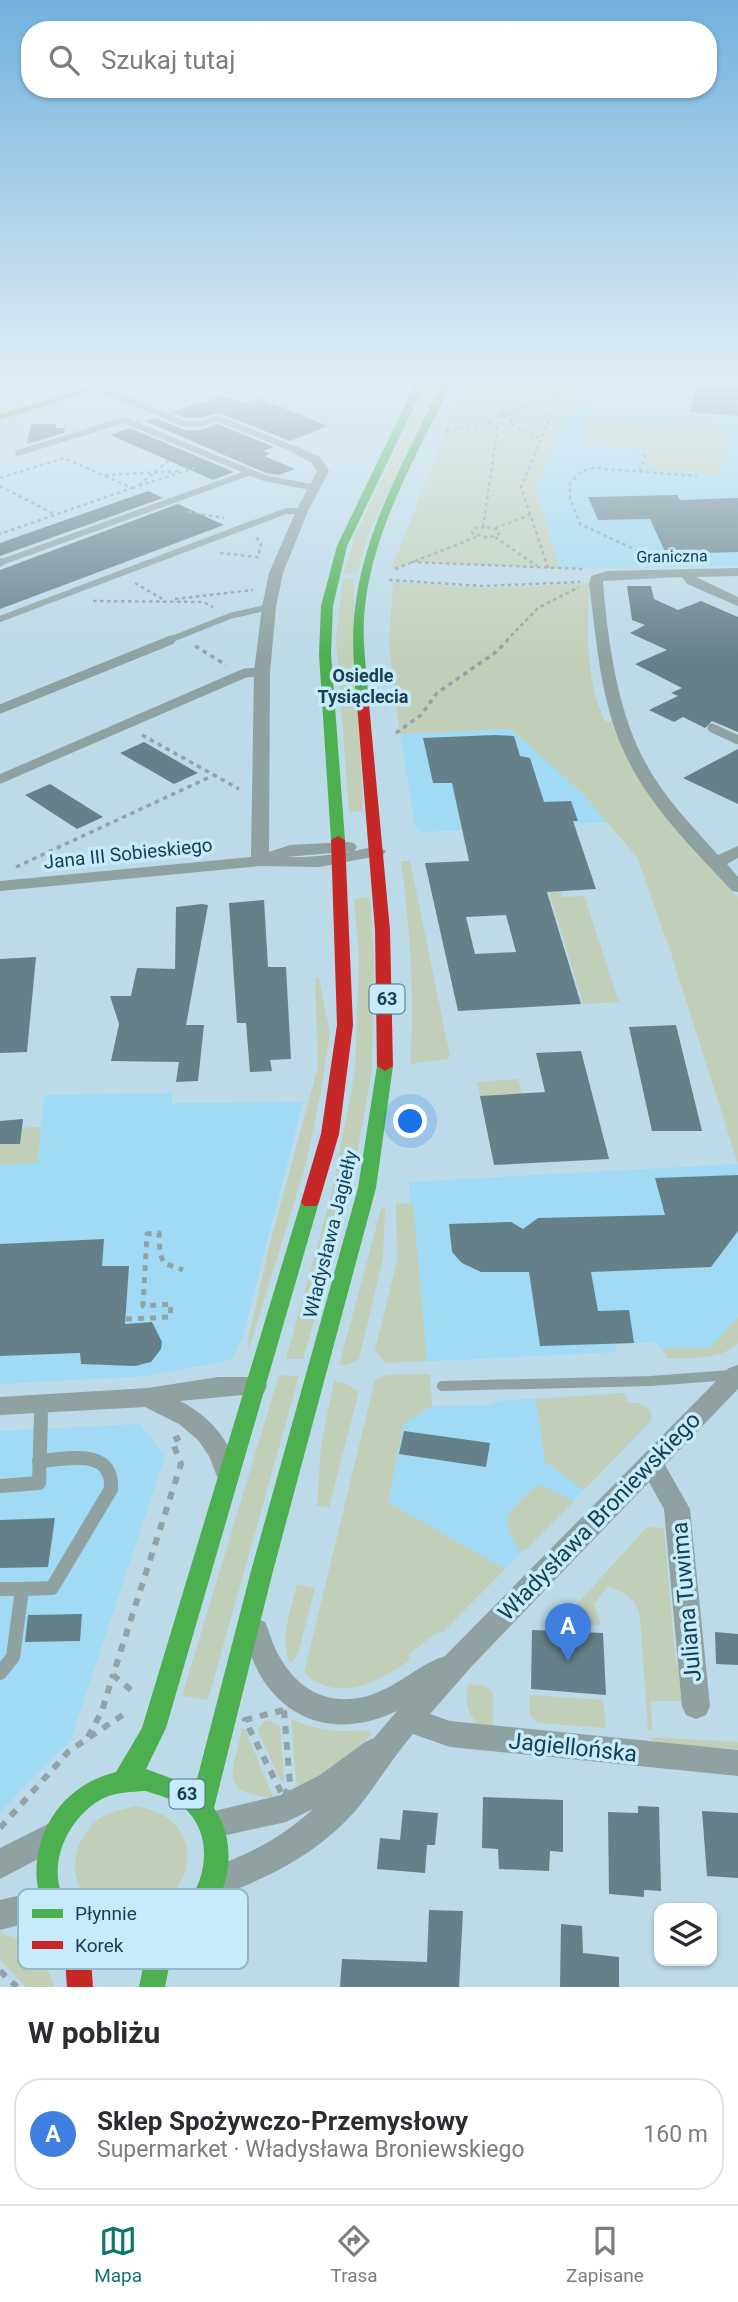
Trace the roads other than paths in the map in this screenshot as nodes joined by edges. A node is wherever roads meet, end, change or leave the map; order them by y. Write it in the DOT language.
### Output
graph roads {
  1 [pos="244,475"];
  2 [pos="258,475"];
  3 [pos="322,475"];
  4 [pos="376,475"];
  5 [pos="405,475"];
  6 [pos="316,488"];
  7 [pos="302,511"];
  8 [pos="1,562"];
  9 [pos="738,572"];
  10 [pos="686,574"];
  11 [pos="738,602"];
  12 [pos="269,607"];
  13 [pos="0,619"];
  14 [pos="262,672"];
  15 [pos="0,709"];
  16 [pos="712,728"];
  17 [pos="738,740"];
  18 [pos="0,779"];
  19 [pos="377,851"];
  20 [pos="738,851"];
  21 [pos="338,854"];
  22 [pos="260,861"];
  23 [pos="716,863"];
  24 [pos="0,887"];
  25 [pos="738,887"];
  26 [pos="737,1374"];
  27 [pos="255,1386"];
  28 [pos="442,1386"];
  29 [pos="148,1397"];
  30 [pos="41,1405"];
  31 [pos="0,1406"];
  32 [pos="39,1461"];
  33 [pos="648,1465"];
  34 [pos="228,1476"];
  35 [pos="0,1486"];
  36 [pos="0,1589"];
  37 [pos="22,1589"];
  38 [pos="250,1618"];
  39 [pos="461,1658"];
  40 [pos="0,1673"];
  41 [pos="696,1706"];
  42 [pos="400,1730"];
  43 [pos="738,1763"];
  44 [pos="124,1781"];
  45 [pos="207,1815"];
  46 [pos="52,1835"];
  47 [pos="0,1864"];
  48 [pos="216,1882"];
  49 [pos="47,1889"];
  50 [pos="212,1889"];
  51 [pos="18,1911"];
  52 [pos="0,1915"];
  53 [pos="79,1969"];
  54 [pos="155,1969"];
  55 [pos="80,1987"];
  56 [pos="152,1987"];
  1 -- 8 [label="lane"];
  2 -- 6 [label="lane"];
  3 -- 6 [label="street"];
  4 -- 21 [label="main road, Władysława Jagiełły / 63"];
  5 -- 19 [label="main road, Władysława Jagiełły / 63"];
  6 -- 7 [label="street"];
  7 -- 12 [label="street"];
  7 -- 13 [label="lane"];
  9 -- 10 [label="street, Graniczna"];
  10 -- 11 [label="street"];
  10 -- 23 [label="street, Graniczna"];
  12 -- 14 [label="street"];
  12 -- 15 [label="lane"];
  14 -- 18 [label="lane"];
  14 -- 22 [label="street"];
  16 -- 17 [label="lane"];
  19 -- 21 [label="street, Jana III Sobieskiego"];
  19 -- 38 [label="main road, Władysława Jagiełły / 63"];
  20 -- 23 [label="street"];
  21 -- 22 [label="street, Jana III Sobieskiego"];
  21 -- 27 [label="main road, Władysława Jagiełły / 63"];
  22 -- 24 [label="street, Jana III Sobieskiego"];
  23 -- 25 [label="street"];
  26 -- 28 [label="lane"];
  26 -- 33 [label="street, Władysława Broniewskiego"];
  27 -- 29 [label="street"];
  27 -- 34 [label="main road, Władysława Jagiełły / 63"];
  29 -- 30 [label="street"];
  29 -- 34 [label="street"];
  30 -- 31 [label="street"];
  30 -- 32 [label="lane"];
  32 -- 35 [label="lane"];
  32 -- 37 [label="lane"];
  33 -- 39 [label="street, Władysława Broniewskiego"];
  33 -- 41 [label="street, Juliana Tuwima"];
  34 -- 44 [label="main road, Władysława Jagiełły / 63"];
  36 -- 37 [label="lane"];
  37 -- 40 [label="lane"];
  38 -- 39 [label="street, Władysława Broniewskiego"];
  38 -- 45 [label="main road, Władysława Jagiełły / 63"];
  39 -- 42 [label="street, Władysława Broniewskiego"];
  42 -- 43 [label="street, Jagiellońska"];
  42 -- 45 [label="street, Władysława Broniewskiego"];
  42 -- 48 [label="street, Władysława Broniewskiego"];
  44 -- 45 [label="main road, 63"];
  44 -- 46 [label="main road, 63"];
  45 -- 48 [label="main road, 63"];
  46 -- 47 [label="street"];
  46 -- 49 [label="main road, 63"];
  48 -- 50 [label="main road, 63"];
  51 -- 52 [label="street"];
  53 -- 55 [label="main road"];
  54 -- 56 [label="main road"];
}
